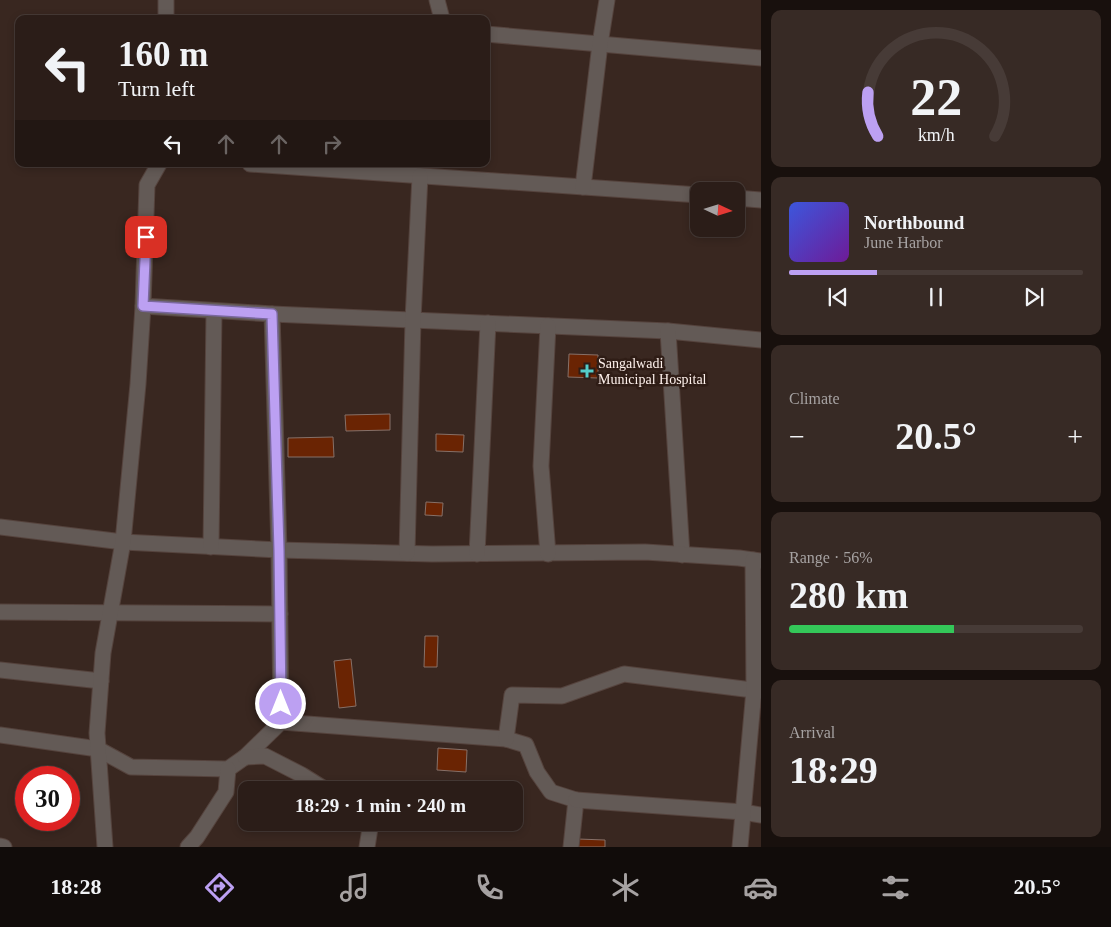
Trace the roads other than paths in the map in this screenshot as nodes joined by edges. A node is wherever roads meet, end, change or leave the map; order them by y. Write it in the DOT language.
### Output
graph roads {
  1 [pos="166,0"];
  2 [pos="437,0"];
  3 [pos="607,0"];
  4 [pos="166,15"];
  5 [pos="441,15"];
  6 [pos="490,34"];
  7 [pos="600,44"];
  8 [pos="761,58"];
  9 [pos="157,167"];
  10 [pos="292,167"];
  11 [pos="420,176"];
  12 [pos="583,187"];
  13 [pos="690,194"];
  14 [pos="745,199"];
  15 [pos="761,200"];
  16 [pos="143,306"];
  17 [pos="214,311"];
  18 [pos="272,314"];
  19 [pos="413,320"];
  20 [pos="488,323"];
  21 [pos="548,326"];
  22 [pos="668,331"];
  23 [pos="761,340"];
  24 [pos="0,527"];
  25 [pos="123,542"];
  26 [pos="211,547"];
  27 [pos="279,550"];
  28 [pos="407,553"];
  29 [pos="477,554"];
  30 [pos="548,554"];
  31 [pos="682,555"];
  32 [pos="757,561"];
  33 [pos="0,612"];
  34 [pos="110,614"];
  35 [pos="280,614"];
  36 [pos="0,670"];
  37 [pos="101,681"];
  38 [pos="758,690"];
  39 [pos="281,722"];
  40 [pos="0,736"];
  41 [pos="506,739"];
  42 [pos="98,749"];
  43 [pos="245,757"];
  44 [pos="228,769"];
  45 [pos="312,781"];
  46 [pos="576,800"];
  47 [pos="743,812"];
  48 [pos="761,815"];
  49 [pos="369,831"];
  50 [pos="0,846"];
  51 [pos="4,847"];
  52 [pos="105,847"];
  53 [pos="188,847"];
  54 [pos="366,847"];
  55 [pos="571,847"];
  56 [pos="740,847"];
  1 -- 4 [label="street"];
  2 -- 5 [label="street"];
  3 -- 7 [label="street"];
  6 -- 7 [label="street"];
  7 -- 8 [label="street"];
  7 -- 12 [label="street"];
  9 -- 16 [label="street"];
  10 -- 11 [label="street"];
  11 -- 12 [label="street"];
  11 -- 19 [label="street"];
  12 -- 13 [label="street"];
  14 -- 15 [label="street"];
  16 -- 17 [label="street"];
  16 -- 25 [label="street"];
  17 -- 18 [label="street"];
  17 -- 26 [label="street"];
  18 -- 19 [label="street"];
  18 -- 27 [label="street"];
  19 -- 20 [label="street"];
  19 -- 28 [label="street"];
  20 -- 21 [label="street"];
  20 -- 29 [label="street"];
  21 -- 22 [label="street"];
  21 -- 30 [label="street"];
  22 -- 23 [label="street"];
  22 -- 31 [label="street"];
  24 -- 25 [label="street"];
  25 -- 26 [label="street"];
  25 -- 34 [label="street"];
  26 -- 27 [label="street"];
  27 -- 28 [label="street"];
  27 -- 35 [label="street"];
  28 -- 29 [label="street"];
  29 -- 30 [label="street"];
  30 -- 31 [label="street"];
  31 -- 32 [label="street"];
  32 -- 38 [label="street"];
  33 -- 34 [label="street"];
  34 -- 35 [label="street"];
  34 -- 37 [label="street"];
  35 -- 39 [label="street"];
  36 -- 37 [label="street"];
  37 -- 42 [label="street"];
  38 -- 41 [label="street"];
  38 -- 47 [label="street"];
  39 -- 41 [label="street"];
  39 -- 43 [label="street"];
  40 -- 42 [label="street"];
  41 -- 46 [label="street"];
  42 -- 44 [label="street"];
  42 -- 52 [label="street"];
  43 -- 44 [label="street"];
  43 -- 45 [label="street"];
  44 -- 53 [label="street"];
  46 -- 47 [label="street"];
  46 -- 55 [label="street"];
  47 -- 48 [label="street"];
  47 -- 56 [label="street"];
  49 -- 54 [label="street"];
  50 -- 51 [label="street"];
}
